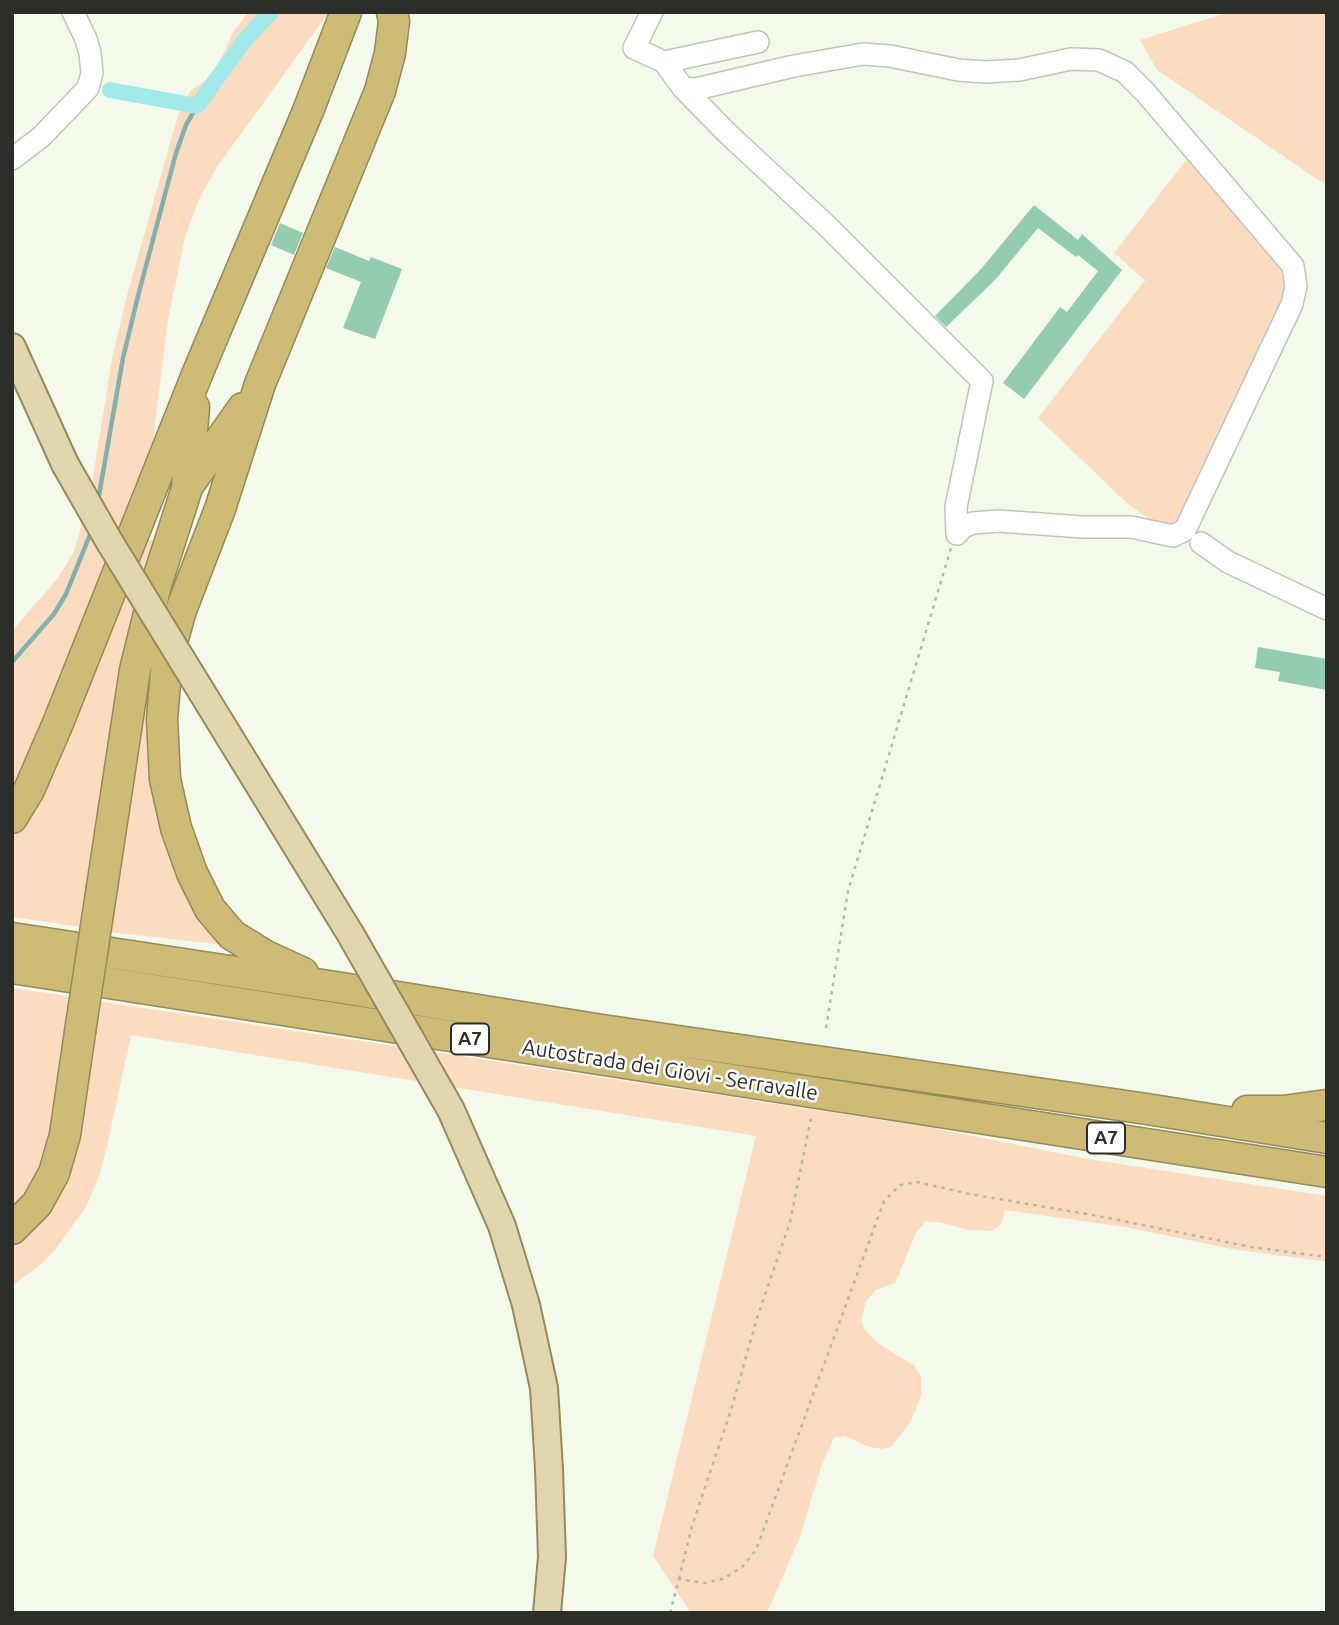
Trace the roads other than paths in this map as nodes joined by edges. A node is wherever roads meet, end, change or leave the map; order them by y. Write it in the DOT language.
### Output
graph roads {
  1 [pos="73,12"];
  2 [pos="346,12"];
  3 [pos="652,12"];
  4 [pos="394,15"];
  5 [pos="758,42"];
  6 [pos="664,62"];
  7 [pos="684,88"];
  8 [pos="12,159"];
  9 [pos="12,347"];
  10 [pos="198,372"];
  11 [pos="260,384"];
  12 [pos="187,488"];
  13 [pos="1201,543"];
  14 [pos="1327,609"];
  15 [pos="12,818"];
  16 [pos="12,938"];
  17 [pos="12,968"];
  18 [pos="12,981"];
  19 [pos="147,988"];
  20 [pos="342,988"];
  21 [pos="1327,1105"];
  22 [pos="1147,1109"];
  23 [pos="1238,1110"];
  24 [pos="1327,1121"];
  25 [pos="1327,1138"];
  26 [pos="1284,1165"];
  27 [pos="1327,1172"];
  28 [pos="1327,1181"];
  29 [pos="12,1229"];
  30 [pos="547,1613"];
  1 -- 8 [label="lane"];
  2 -- 10 [label="highway"];
  3 -- 6 [label="lane"];
  4 -- 11 [label="highway"];
  5 -- 6 [label="lane"];
  6 -- 7 [label="lane"];
  7 -- 7 [label="lane"];
  9 -- 30 [label="main road, bridge"];
  10 -- 12 [label="highway"];
  10 -- 15 [label="highway"];
  11 -- 12 [label="highway"];
  11 -- 20 [label="highway"];
  12 -- 29 [label="highway, bridge"];
  13 -- 14 [label="lane"];
  16 -- 20 [label="highway, Autostrada dei Giovi - Serravalle / A7"];
  17 -- 19 [label="highway, Autostrada dei Giovi - Serravalle / A7"];
  18 -- 19 [label="highway"];
  19 -- 26 [label="highway, Autostrada dei Giovi - Serravalle / A7"];
  20 -- 22 [label="highway, Autostrada dei Giovi - Serravalle / A7"];
  21 -- 23 [label="highway"];
  22 -- 23 [label="highway"];
  22 -- 25 [label="highway, Autostrada dei Giovi - Serravalle / A7"];
  23 -- 24 [label="highway"];
  26 -- 27 [label="highway, Autostrada dei Giovi - Serravalle / A7"];
  26 -- 28 [label="highway"];
}
